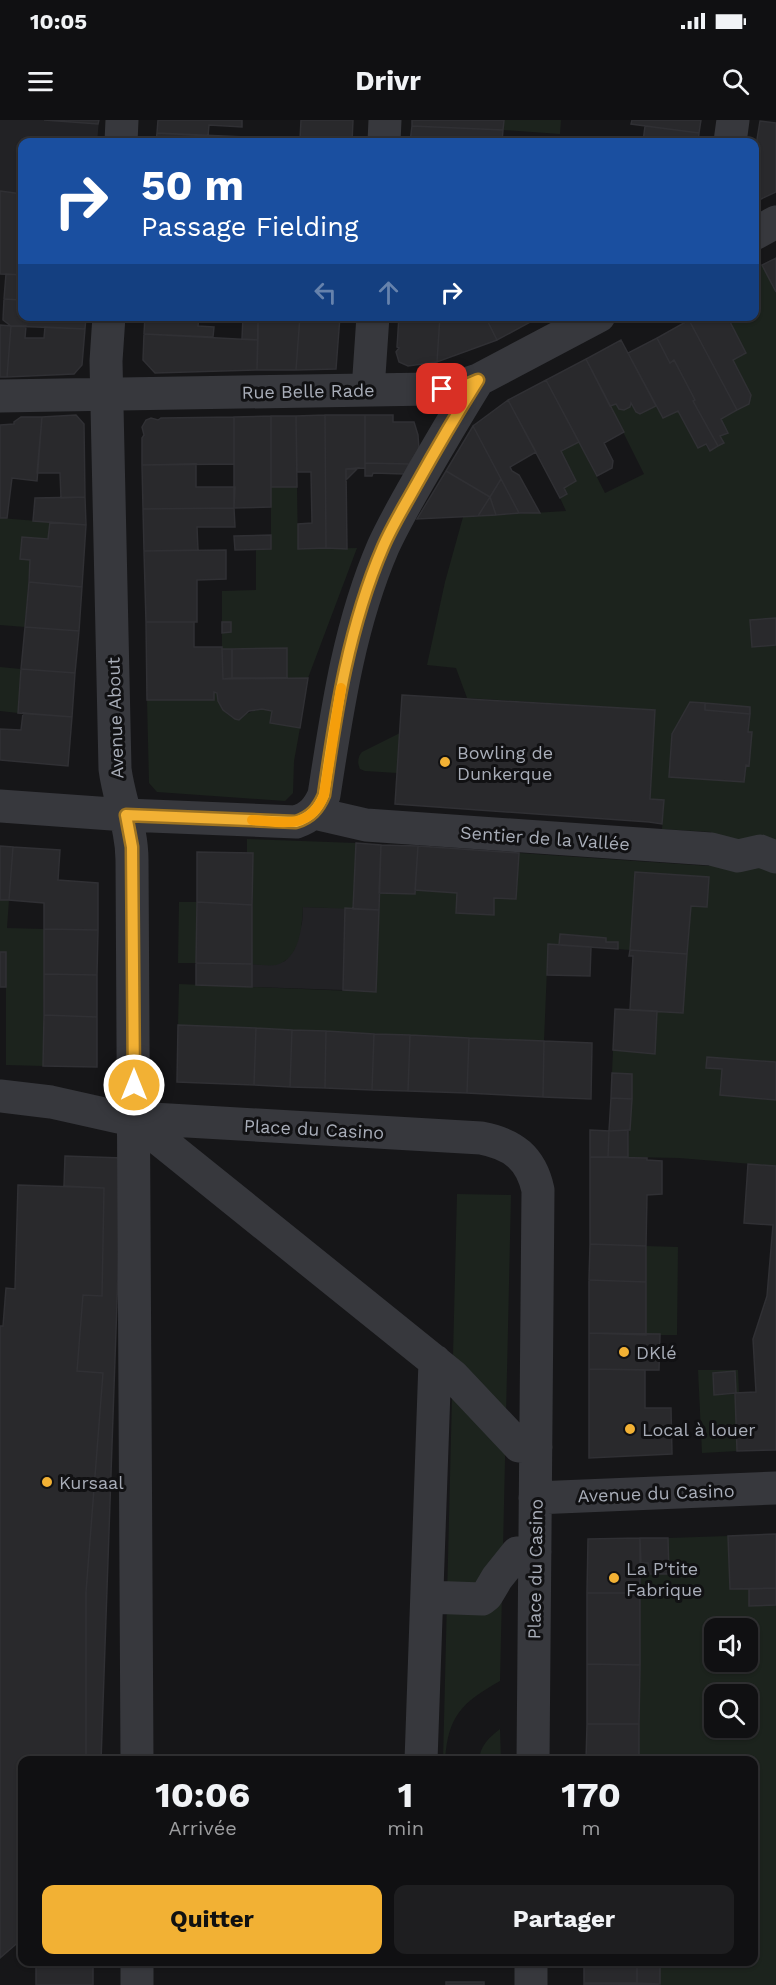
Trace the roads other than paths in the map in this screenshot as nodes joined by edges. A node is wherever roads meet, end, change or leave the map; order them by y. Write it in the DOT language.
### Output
graph roads {
  1 [pos="122,120"];
  2 [pos="385,120"];
  3 [pos="733,120"];
  4 [pos="121,138"];
  5 [pos="384,138"];
  6 [pos="731,138"];
  7 [pos="776,222"];
  8 [pos="759,231"];
  9 [pos="109,321"];
  10 [pos="373,321"];
  11 [pos="589,321"];
  12 [pos="478,380"];
  13 [pos="368,390"];
  14 [pos="107,393"];
  15 [pos="0,396"];
  16 [pos="0,806"];
  17 [pos="314,813"];
  18 [pos="126,815"];
  19 [pos="776,857"];
  20 [pos="0,1096"];
  21 [pos="134,1119"];
  22 [pos="444,1369"];
  23 [pos="536,1447"];
  24 [pos="776,1488"];
  25 [pos="535,1498"];
  26 [pos="535,1552"];
  27 [pos="437,1598"];
  28 [pos="137,1756"];
  29 [pos="421,1756"];
  30 [pos="533,1756"];
  31 [pos="137,1966"];
  32 [pos="531,1966"];
  33 [pos="137,1985"];
  34 [pos="531,1985"];
  1 -- 4 [label="street"];
  2 -- 5 [label="street"];
  3 -- 6 [label="street"];
  7 -- 8 [label="street"];
  9 -- 14 [label="street, Avenue About"];
  10 -- 13 [label="street"];
  11 -- 12 [label="street, Rue Belle Rade"];
  12 -- 13 [label="street, Rue Belle Rade"];
  12 -- 17 [label="street"];
  13 -- 14 [label="street, Rue Belle Rade"];
  14 -- 15 [label="street, Rue Belle Rade"];
  14 -- 18 [label="street, Avenue About"];
  16 -- 18 [label="street"];
  17 -- 18 [label="street"];
  17 -- 19 [label="street, Sentier de la Vallée"];
  18 -- 21 [label="street, Avenue About"];
  20 -- 21 [label="street, Place du Casino"];
  21 -- 22 [label="street"];
  21 -- 23 [label="street, Place du Casino"];
  21 -- 28 [label="street"];
  22 -- 23 [label="street"];
  22 -- 27 [label="street"];
  23 -- 25 [label="street, Place du Casino"];
  24 -- 25 [label="street, Avenue du Casino"];
  25 -- 26 [label="street, Place du Casino"];
  26 -- 27 [label="street"];
  26 -- 30 [label="street, Place du Casino"];
  27 -- 29 [label="street"];
  31 -- 33 [label="street"];
  32 -- 34 [label="street"];
}
